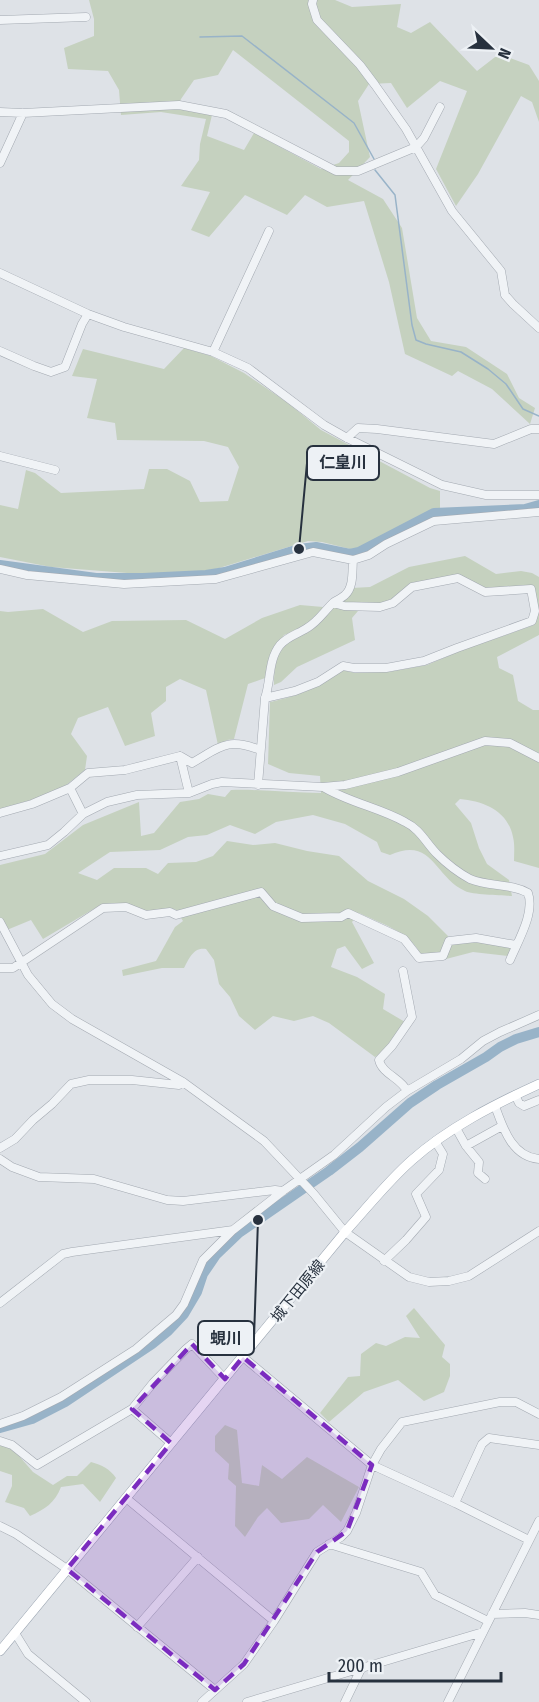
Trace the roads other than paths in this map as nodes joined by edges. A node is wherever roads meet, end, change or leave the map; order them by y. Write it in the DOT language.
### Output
graph roads {
  1 [pos="313,0"];
  2 [pos="86,17"];
  3 [pos="0,20"];
  4 [pos="440,107"];
  5 [pos="0,112"];
  6 [pos="23,113"];
  7 [pos="416,147"];
  8 [pos="0,163"];
  9 [pos="269,231"];
  10 [pos="0,273"];
  11 [pos="88,314"];
  12 [pos="539,328"];
  13 [pos="0,351"];
  14 [pos="213,352"];
  15 [pos="539,429"];
  16 [pos="347,438"];
  17 [pos="0,456"];
  18 [pos="55,470"];
  19 [pos="539,495"];
  20 [pos="539,512"];
  21 [pos="352,560"];
  22 [pos="0,569"];
  23 [pos="333,603"];
  24 [pos="265,698"];
  25 [pos="260,750"];
  26 [pos="180,756"];
  27 [pos="539,758"];
  28 [pos="258,785"];
  29 [pos="324,787"];
  30 [pos="70,788"];
  31 [pos="189,793"];
  32 [pos="0,813"];
  33 [pos="83,814"];
  34 [pos="0,856"];
  35 [pos="0,922"];
  36 [pos="516,945"];
  37 [pos="510,960"];
  38 [pos="21,962"];
  39 [pos="0,968"];
  40 [pos="403,971"];
  41 [pos="539,1015"];
  42 [pos="183,1082"];
  43 [pos="539,1083"];
  44 [pos="407,1091"];
  45 [pos="515,1095"];
  46 [pos="539,1100"];
  47 [pos="495,1106"];
  48 [pos="502,1126"];
  49 [pos="456,1128"];
  50 [pos="435,1141"];
  51 [pos="466,1146"];
  52 [pos="0,1148"];
  53 [pos="0,1159"];
  54 [pos="539,1159"];
  55 [pos="484,1179"];
  56 [pos="301,1182"];
  57 [pos="283,1191"];
  58 [pos="233,1230"];
  59 [pos="539,1231"];
  60 [pos="345,1232"];
  61 [pos="384,1261"];
  62 [pos="0,1304"];
  63 [pos="243,1357"];
  64 [pos="225,1379"];
  65 [pos="132,1409"];
  66 [pos="539,1414"];
  67 [pos="0,1424"];
  68 [pos="0,1442"];
  69 [pos="171,1443"];
  70 [pos="539,1445"];
  71 [pos="372,1465"];
  72 [pos="126,1498"];
  73 [pos="455,1503"];
  74 [pos="539,1521"];
  75 [pos="0,1526"];
  76 [pos="529,1540"];
  77 [pos="328,1544"];
  78 [pos="198,1557"];
  79 [pos="67,1569"];
  80 [pos="539,1615"];
  81 [pos="490,1618"];
  82 [pos="274,1621"];
  83 [pos="137,1627"];
  84 [pos="483,1632"];
  85 [pos="15,1633"];
  86 [pos="0,1651"];
  87 [pos="361,1669"];
  88 [pos="215,1690"];
  89 [pos="86,1702"];
  90 [pos="202,1702"];
  91 [pos="247,1702"];
  92 [pos="345,1702"];
  93 [pos="448,1702"];
  1 -- 7 [label="street"];
  2 -- 3 [label="street"];
  4 -- 7 [label="street"];
  5 -- 6 [label="street"];
  6 -- 7 [label="street"];
  6 -- 8 [label="street"];
  7 -- 12 [label="street"];
  9 -- 14 [label="street"];
  10 -- 11 [label="street"];
  11 -- 13 [label="street"];
  11 -- 14 [label="street"];
  14 -- 16 [label="street"];
  15 -- 16 [label="street"];
  16 -- 19 [label="street"];
  17 -- 18 [label="street"];
  20 -- 21 [label="street"];
  21 -- 22 [label="street"];
  21 -- 23 [label="street"];
  23 -- 24 [label="street"];
  23 -- 24 [label="street"];
  24 -- 25 [label="street"];
  25 -- 26 [label="street"];
  25 -- 28 [label="street"];
  26 -- 30 [label="street"];
  26 -- 31 [label="street"];
  27 -- 29 [label="street"];
  28 -- 29 [label="street"];
  28 -- 31 [label="street"];
  29 -- 36 [label="street"];
  30 -- 32 [label="street"];
  30 -- 33 [label="street"];
  31 -- 33 [label="street"];
  33 -- 34 [label="street"];
  35 -- 38 [label="street"];
  36 -- 37 [label="street"];
  36 -- 38 [label="street"];
  38 -- 39 [label="street"];
  38 -- 42 [label="street"];
  40 -- 44 [label="street"];
  41 -- 44 [label="street"];
  42 -- 52 [label="street"];
  42 -- 56 [label="street"];
  43 -- 45 [label="main road, 城下田原線"];
  44 -- 56 [label="street"];
  45 -- 46 [label="street"];
  45 -- 47 [label="main road, 城下田原線"];
  47 -- 48 [label="street"];
  47 -- 49 [label="main road, 城下田原線"];
  48 -- 51 [label="street"];
  48 -- 54 [label="street"];
  49 -- 50 [label="main road, 城下田原線"];
  49 -- 51 [label="street"];
  50 -- 60 [label="main road, 城下田原線"];
  50 -- 61 [label="street"];
  51 -- 55 [label="street"];
  53 -- 57 [label="street"];
  56 -- 57 [label="street"];
  56 -- 60 [label="street"];
  57 -- 58 [label="street"];
  58 -- 62 [label="street"];
  58 -- 67 [label="street"];
  59 -- 61 [label="street"];
  60 -- 61 [label="street"];
  60 -- 63 [label="main road, 城下田原線"];
  63 -- 64 [label="main road, 城下田原線"];
  63 -- 71 [label="street"];
  64 -- 65 [label="street"];
  64 -- 69 [label="main road, 城下田原線"];
  65 -- 68 [label="street"];
  65 -- 69 [label="street"];
  66 -- 71 [label="street"];
  69 -- 72 [label="main road, 城下田原線"];
  70 -- 73 [label="street"];
  71 -- 73 [label="street"];
  71 -- 77 [label="street"];
  72 -- 78 [label="street"];
  72 -- 79 [label="main road, 城下田原線"];
  73 -- 76 [label="street"];
  74 -- 76 [label="street"];
  75 -- 79 [label="street"];
  76 -- 81 [label="street"];
  77 -- 81 [label="street"];
  77 -- 82 [label="street"];
  78 -- 82 [label="street"];
  78 -- 83 [label="street"];
  79 -- 83 [label="street"];
  79 -- 85 [label="main road, 城下田原線"];
  80 -- 81 [label="street"];
  81 -- 84 [label="street"];
  82 -- 88 [label="street"];
  83 -- 88 [label="street"];
  84 -- 87 [label="street"];
  84 -- 93 [label="street"];
  85 -- 86 [label="main road, 城下田原線"];
  85 -- 89 [label="street"];
  87 -- 91 [label="street"];
  87 -- 92 [label="street"];
  88 -- 90 [label="street"];
}
